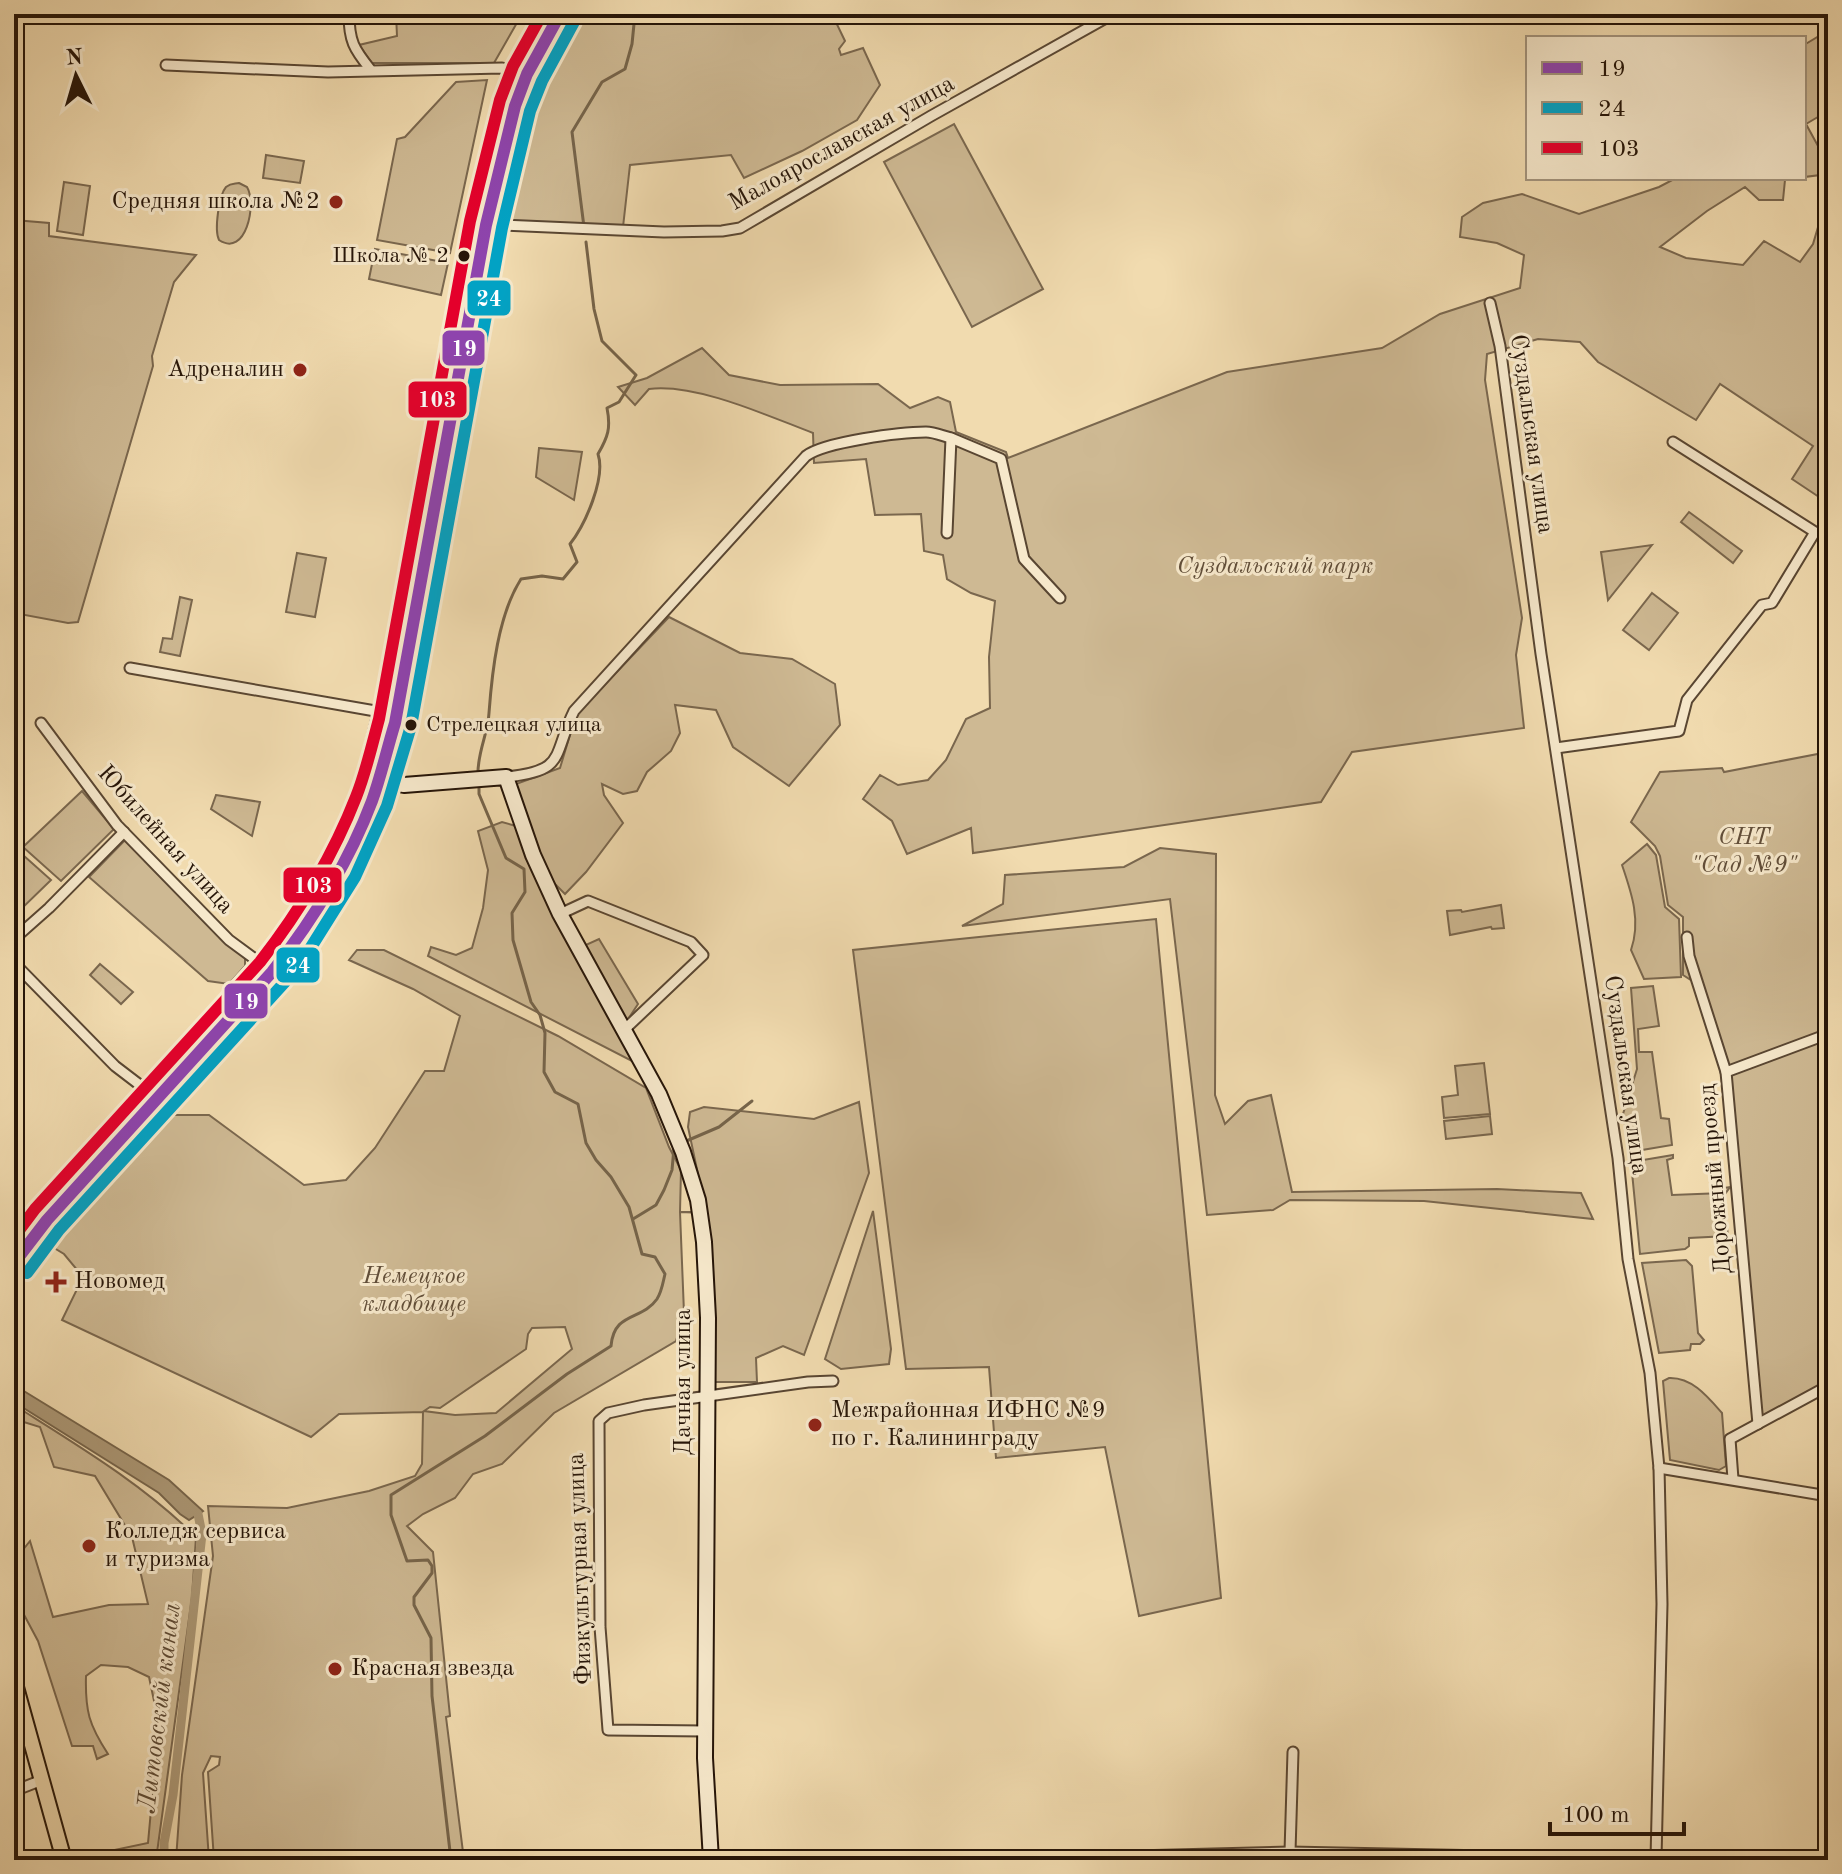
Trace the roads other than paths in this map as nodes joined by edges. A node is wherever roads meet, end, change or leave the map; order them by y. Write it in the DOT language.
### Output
graph roads {
  1 [pos="349,14"];
  2 [pos="546,14"];
  3 [pos="560,14"];
  4 [pos="1113,14"];
  5 [pos="166,65"];
  6 [pos="370,69"];
  7 [pos="520,72"];
  8 [pos="480,223"];
  9 [pos="1490,303"];
  10 [pos="951,438"];
  11 [pos="1673,442"];
  12 [pos="947,533"];
  13 [pos="1060,598"];
  14 [pos="130,668"];
  15 [pos="381,712"];
  16 [pos="41,723"];
  17 [pos="1556,748"];
  18 [pos="506,777"];
  19 [pos="372,780"];
  20 [pos="124,832"];
  21 [pos="560,914"];
  22 [pos="1687,937"];
  23 [pos="14,939"];
  24 [pos="14,963"];
  25 [pos="267,968"];
  26 [pos="624,1030"];
  27 [pos="1828,1034"];
  28 [pos="1726,1072"];
  29 [pos="149,1092"];
  30 [pos="14,1245"];
  31 [pos="14,1263"];
  32 [pos="833,1381"];
  33 [pos="1828,1386"];
  34 [pos="706,1398"];
  35 [pos="1758,1424"];
  36 [pos="1659,1468"];
  37 [pos="1733,1479"];
  38 [pos="1828,1496"];
  39 [pos="14,1680"];
  40 [pos="705,1731"];
  41 [pos="1293,1752"];
  42 [pos="42,1780"];
  43 [pos="14,1791"];
  44 [pos="1290,1852"];
  45 [pos="1038,1859"];
  46 [pos="1572,1859"];
  47 [pos="1656,1859"];
  48 [pos="1686,1859"];
  49 [pos="64,1860"];
  50 [pos="711,1860"];
  51 [pos="972,1860"];
  52 [pos="1697,1860"];
  1 -- 6 [label="street"];
  2 -- 7 [label="main road"];
  3 -- 7 [label="main road"];
  4 -- 8 [label="street, Малоярославская улица"];
  5 -- 6 [label="street"];
  6 -- 7 [label="street"];
  7 -- 8 [label="main road"];
  8 -- 15 [label="main road"];
  8 -- 19 [label="main road"];
  9 -- 17 [label="street, Суздальская улица"];
  10 -- 12 [label="street"];
  10 -- 13 [label="street"];
  10 -- 18 [label="street"];
  11 -- 17 [label="street"];
  14 -- 15 [label="street"];
  15 -- 19 [label="main road"];
  16 -- 20 [label="street, Юбилейная улица"];
  17 -- 36 [label="street, Суздальская улица"];
  18 -- 19 [label="street"];
  18 -- 21 [label="street"];
  19 -- 25 [label="main road"];
  20 -- 23 [label="street"];
  20 -- 25 [label="street, Юбилейная улица"];
  21 -- 26 [label="street, Дачная улица"];
  21 -- 26 [label="street"];
  22 -- 28 [label="street, Дорожный проезд"];
  24 -- 29 [label="street"];
  25 -- 29 [label="main road"];
  25 -- 31 [label="main road"];
  26 -- 34 [label="street, Дачная улица"];
  27 -- 28 [label="street"];
  28 -- 35 [label="street, Дорожный проезд"];
  29 -- 30 [label="main road"];
  32 -- 34 [label="street"];
  33 -- 35 [label="street"];
  34 -- 40 [label="street, Дачная улица"];
  34 -- 40 [label="street, Физкультурная улица"];
  35 -- 37 [label="street"];
  36 -- 37 [label="street"];
  36 -- 47 [label="street, Суздальская улица"];
  37 -- 38 [label="street"];
  39 -- 42 [label="main road"];
  40 -- 50 [label="street, Дачная улица"];
  41 -- 44 [label="street"];
  42 -- 43 [label="street"];
  42 -- 49 [label="main road"];
  44 -- 45 [label="street"];
  44 -- 46 [label="street"];
  45 -- 51 [label="street"];
  46 -- 47 [label="street"];
  47 -- 48 [label="street"];
  48 -- 52 [label="street"];
}
